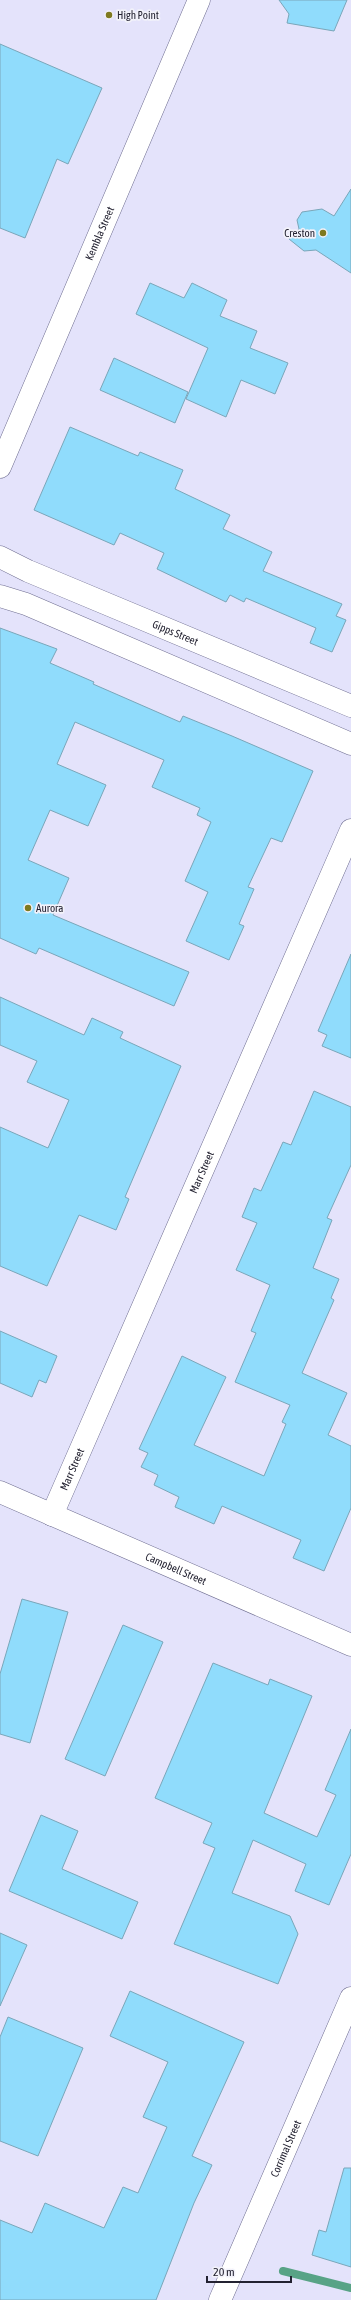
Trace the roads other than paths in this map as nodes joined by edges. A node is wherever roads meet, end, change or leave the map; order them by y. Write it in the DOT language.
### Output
graph roads {
  1 [pos="199,0"];
  2 [pos="0,467"];
  3 [pos="0,557"];
  4 [pos="0,596"];
  5 [pos="351,706"];
  6 [pos="351,744"];
  7 [pos="351,830"];
  8 [pos="0,1492"];
  9 [pos="52,1515"];
  10 [pos="351,1645"];
  11 [pos="351,1998"];
  12 [pos="220,2300"];
  1 -- 2 [label="street, Kembla Street"];
  3 -- 5 [label="street, Gipps Street"];
  4 -- 6 [label="street"];
  7 -- 9 [label="street, Marr Street"];
  8 -- 9 [label="street, Campbell Street"];
  9 -- 10 [label="street, Campbell Street"];
  11 -- 12 [label="street, Corrimal Street"];
}
